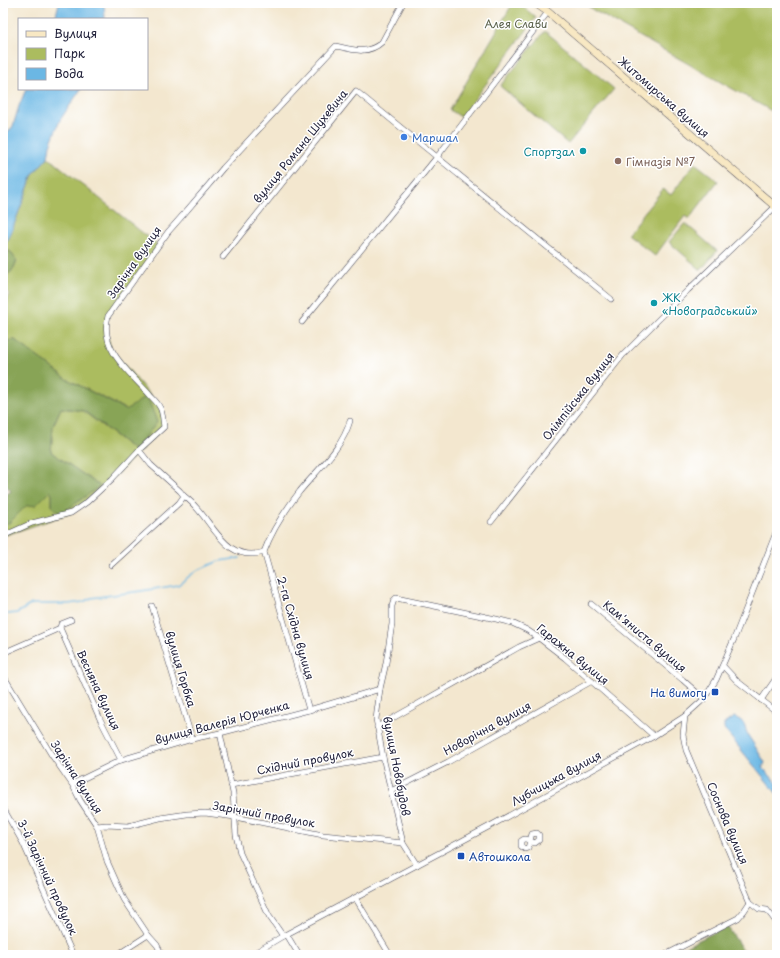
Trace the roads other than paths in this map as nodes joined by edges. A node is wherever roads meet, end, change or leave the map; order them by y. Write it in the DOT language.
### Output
graph roads {
  1 [pos="403,3"];
  2 [pos="535,3"];
  3 [pos="548,12"];
  4 [pos="437,157"];
  5 [pos="776,207"];
  6 [pos="223,257"];
  7 [pos="611,299"];
  8 [pos="302,322"];
  9 [pos="350,421"];
  10 [pos="139,450"];
  11 [pos="184,496"];
  12 [pos="491,522"];
  13 [pos="777,530"];
  14 [pos="3,536"];
  15 [pos="264,552"];
  16 [pos="110,565"];
  17 [pos="396,598"];
  18 [pos="591,604"];
  19 [pos="152,606"];
  20 [pos="71,620"];
  21 [pos="60,628"];
  22 [pos="540,638"];
  23 [pos="3,653"];
  24 [pos="723,666"];
  25 [pos="3,675"];
  26 [pos="777,677"];
  27 [pos="592,681"];
  28 [pos="380,689"];
  29 [pos="704,699"];
  30 [pos="761,700"];
  31 [pos="309,710"];
  32 [pos="777,712"];
  33 [pos="685,716"];
  34 [pos="377,727"];
  35 [pos="220,733"];
  36 [pos="654,736"];
  37 [pos="192,739"];
  38 [pos="383,757"];
  39 [pos="121,760"];
  40 [pos="72,784"];
  41 [pos="231,785"];
  42 [pos="391,791"];
  43 [pos="3,808"];
  44 [pos="235,817"];
  45 [pos="98,826"];
  46 [pos="403,843"];
  47 [pos="418,865"];
  48 [pos="356,899"];
  49 [pos="750,902"];
  50 [pos="777,923"];
  51 [pos="148,935"];
  52 [pos="285,936"];
  53 [pos="777,953"];
  54 [pos="73,955"];
  55 [pos="117,955"];
  56 [pos="162,955"];
  57 [pos="251,955"];
  58 [pos="299,955"];
  59 [pos="390,955"];
  60 [pos="665,955"];
  61 [pos="774,955"];
  1 -- 10 [label="street, Зарічна вулиця"];
  2 -- 3 [label="main road, Житомирська вулиця"];
  3 -- 4 [label="street"];
  3 -- 5 [label="main road, Житомирська вулиця"];
  4 -- 6 [label="street, вулиця Романа Шухевича"];
  4 -- 7 [label="street, вулиця Романа Шухевича"];
  4 -- 8 [label="street"];
  5 -- 12 [label="street, Олімпійська вулиця"];
  9 -- 15 [label="street"];
  10 -- 11 [label="street"];
  10 -- 14 [label="street, Зарічна вулиця"];
  11 -- 15 [label="street"];
  11 -- 16 [label="street"];
  13 -- 24 [label="street, Лубчицька вулиця"];
  15 -- 31 [label="street, 2-га Східна вулиця"];
  17 -- 22 [label="street, Гаражна вулиця"];
  17 -- 28 [label="street, вулиця Новобудов"];
  18 -- 29 [label="street, Кам'яниста вулиця"];
  19 -- 37 [label="street, вулиця Горбка"];
  20 -- 21 [label="street"];
  21 -- 23 [label="street"];
  21 -- 39 [label="street, Весняна вулиця"];
  22 -- 27 [label="street, Гаражна вулиця"];
  22 -- 34 [label="street"];
  24 -- 29 [label="street, Лубчицька вулиця"];
  24 -- 30 [label="street"];
  25 -- 40 [label="street, Зарічна вулиця"];
  26 -- 30 [label="street"];
  27 -- 36 [label="street, Гаражна вулиця"];
  27 -- 42 [label="street, Новорічна вулиця"];
  28 -- 31 [label="street, вулиця Валерія Юрченка"];
  28 -- 34 [label="street, вулиця Новобудов"];
  29 -- 33 [label="street, Лубчицька вулиця"];
  30 -- 32 [label="street"];
  31 -- 35 [label="street, вулиця Валерія Юрченка"];
  33 -- 36 [label="street, Лубчицька вулиця"];
  33 -- 49 [label="street, Соснова вулиця"];
  34 -- 38 [label="street, вулиця Новобудов"];
  35 -- 37 [label="street, вулиця Валерія Юрченка"];
  35 -- 41 [label="street"];
  36 -- 47 [label="street, Лубчицька вулиця"];
  37 -- 39 [label="street, вулиця Валерія Юрченка"];
  38 -- 41 [label="street, Східний провулок"];
  38 -- 42 [label="street, вулиця Новобудов"];
  39 -- 40 [label="street, вулиця Валерія Юрченка"];
  40 -- 45 [label="street, Зарічна вулиця"];
  41 -- 44 [label="street"];
  42 -- 46 [label="street, вулиця Новобудов"];
  43 -- 54 [label="street, 3-й Зарічний провулок"];
  44 -- 45 [label="street, Зарічний провулок"];
  44 -- 46 [label="street, Зарічний провулок"];
  44 -- 52 [label="street"];
  45 -- 51 [label="street, Зарічна вулиця"];
  46 -- 47 [label="street, вулиця Новобудов"];
  47 -- 48 [label="street, Лубчицька вулиця"];
  48 -- 52 [label="street, Лубчицька вулиця"];
  48 -- 59 [label="street"];
  49 -- 50 [label="street"];
  49 -- 60 [label="street"];
  51 -- 55 [label="street"];
  51 -- 56 [label="street, Зарічна вулиця"];
  52 -- 57 [label="street, Лубчицька вулиця"];
  52 -- 58 [label="street"];
  53 -- 61 [label="street"];
}
